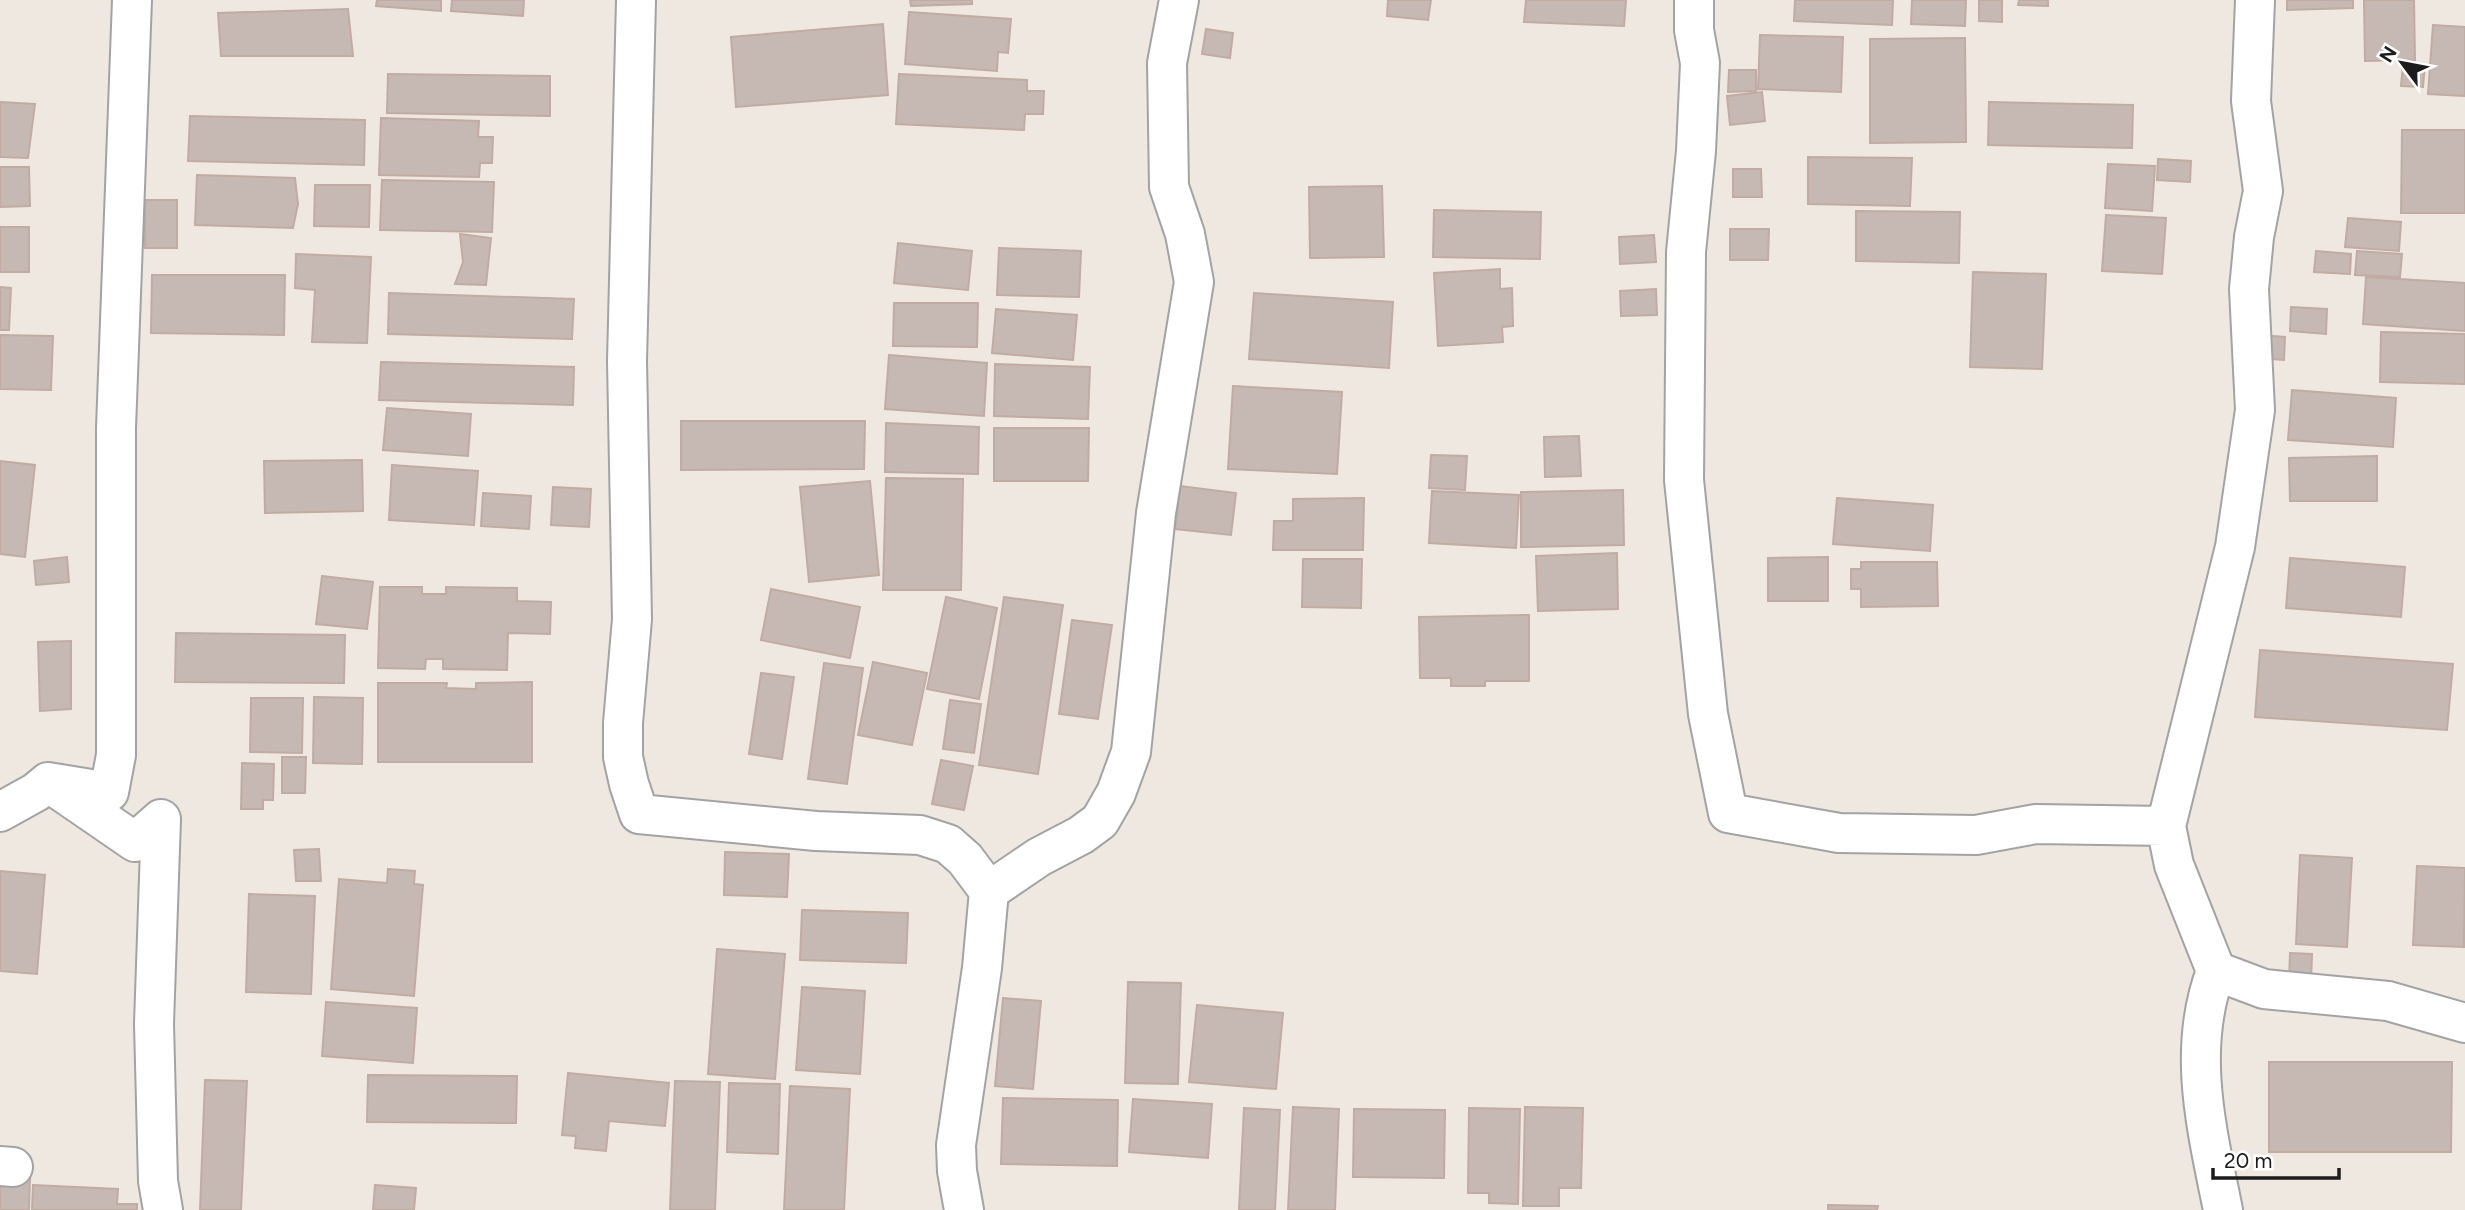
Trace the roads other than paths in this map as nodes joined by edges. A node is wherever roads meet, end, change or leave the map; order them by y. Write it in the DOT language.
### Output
graph roads {
  1 [pos="132,0"];
  2 [pos="636,0"];
  3 [pos="1179,0"];
  4 [pos="1694,0"];
  5 [pos="2255,0"];
  6 [pos="48,782"];
  7 [pos="0,812"];
  8 [pos="2166,826"];
  9 [pos="989,891"];
  10 [pos="2216,971"];
  11 [pos="2465,1023"];
  12 [pos="163,1210"];
  13 [pos="964,1210"];
  14 [pos="2222,1210"];
  1 -- 6 [label="street"];
  2 -- 9 [label="street"];
  3 -- 9 [label="street"];
  4 -- 8 [label="street"];
  5 -- 8 [label="street"];
  6 -- 7 [label="street"];
  6 -- 12 [label="street"];
  8 -- 10 [label="street"];
  9 -- 13 [label="street"];
  10 -- 11 [label="street"];
  10 -- 14 [label="street"];
}
